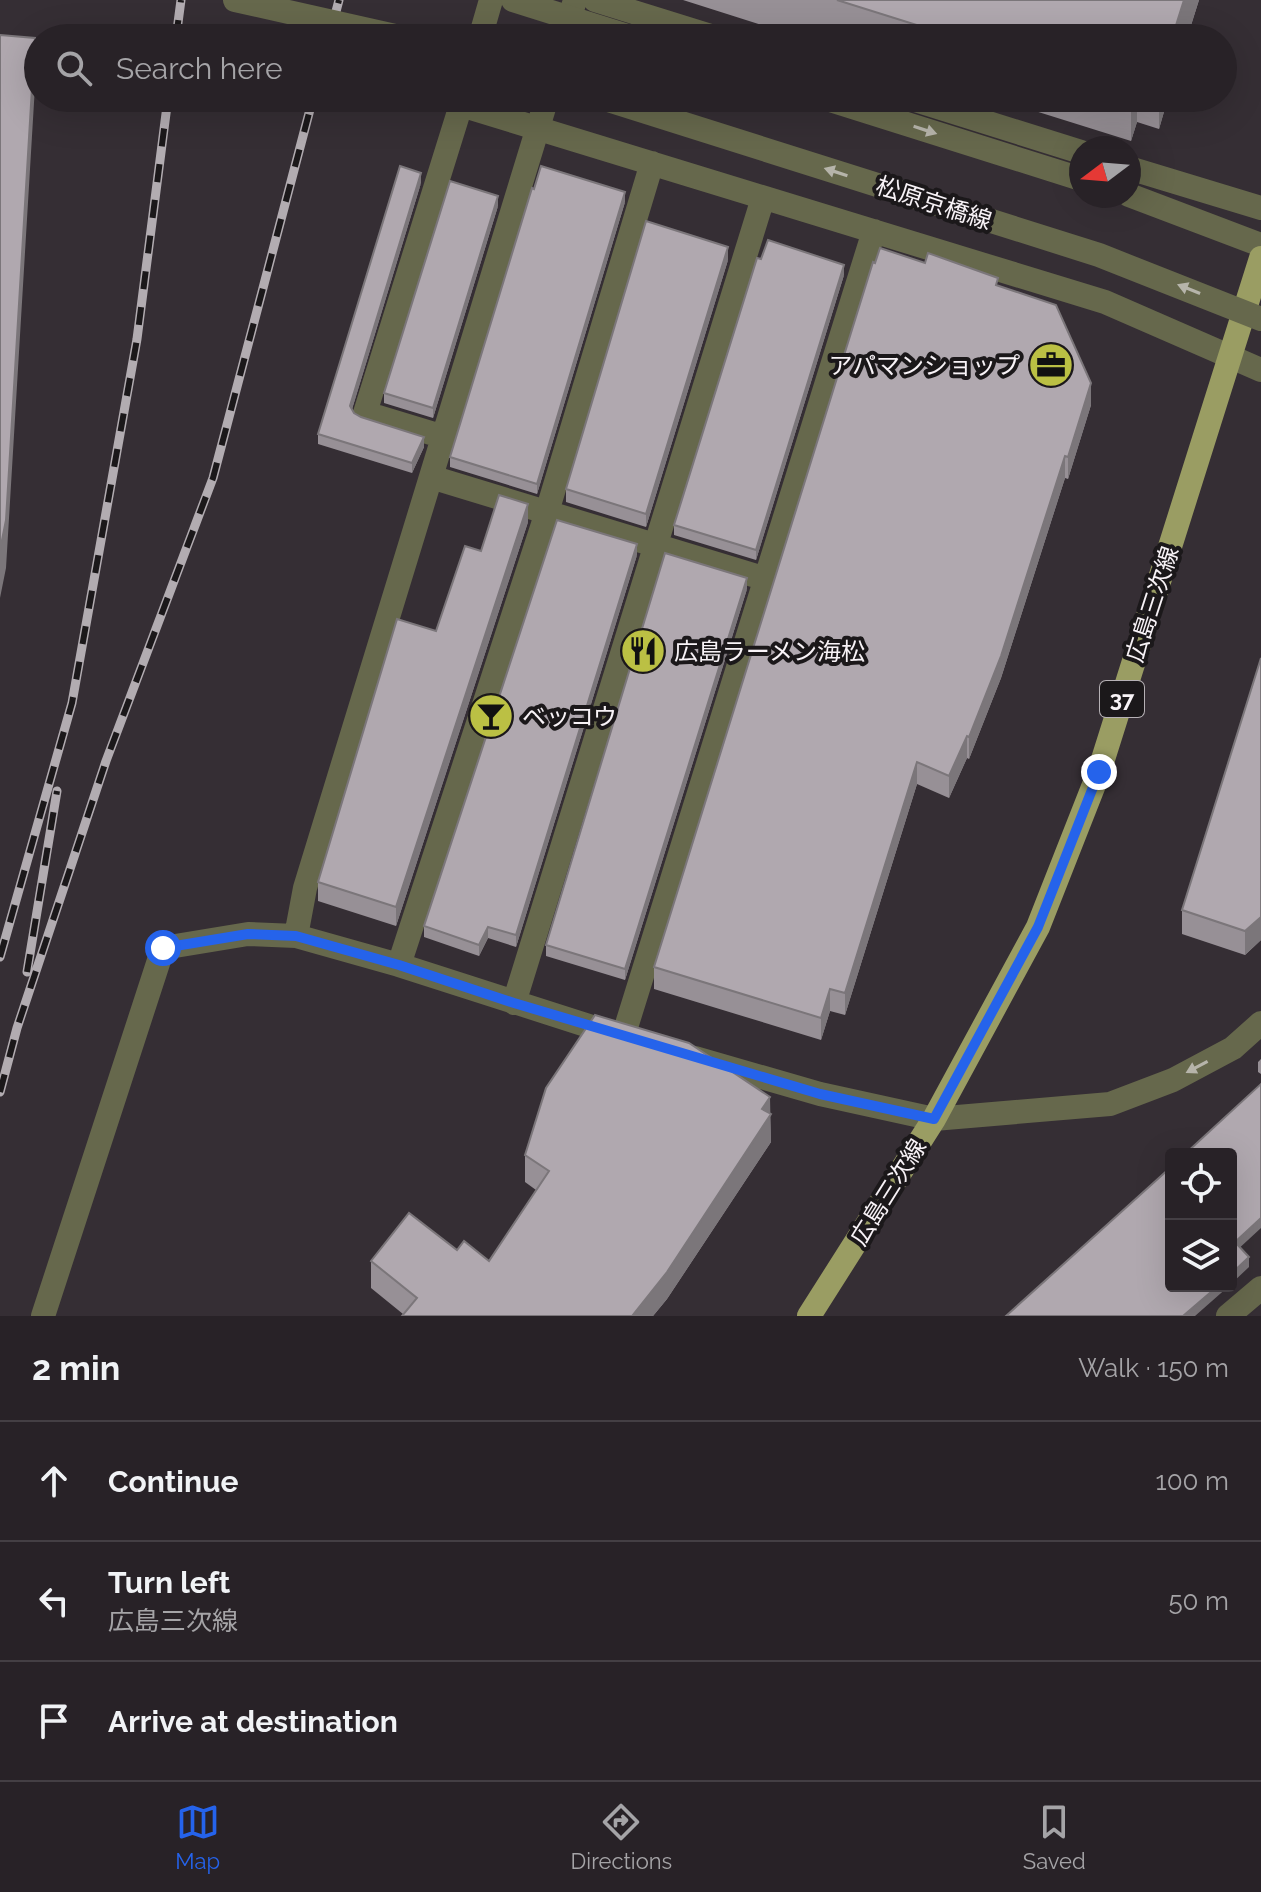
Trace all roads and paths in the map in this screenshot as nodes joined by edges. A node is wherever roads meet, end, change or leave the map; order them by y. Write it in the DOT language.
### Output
graph roads {
  1 [pos="235,0"];
  2 [pos="491,0"];
  3 [pos="513,0"];
  4 [pos="575,0"];
  5 [pos="595,0"];
  6 [pos="342,24"];
  7 [pos="484,24"];
  8 [pos="568,24"];
  9 [pos="589,24"];
  10 [pos="672,24"];
  11 [pos="459,112"];
  12 [pos="493,112"];
  13 [pos="543,112"];
  14 [pos="646,112"];
  15 [pos="868,112"];
  16 [pos="954,112"];
  17 [pos="539,128"];
  18 [pos="1069,148"];
  19 [pos="652,163"];
  20 [pos="1141,172"];
  21 [pos="1069,175"];
  22 [pos="763,198"];
  23 [pos="1141,200"];
  24 [pos="1261,208"];
  25 [pos="874,231"];
  26 [pos="1261,245"];
  27 [pos="1261,258"];
  28 [pos="1261,319"];
  29 [pos="1231,356"];
  30 [pos="1261,370"];
  31 [pos="444,437"];
  32 [pos="431,477"];
  33 [pos="547,512"];
  34 [pos="655,544"];
  35 [pos="766,579"];
  36 [pos="296,936"];
  37 [pos="399,965"];
  38 [pos="514,1003"];
  39 [pos="1261,1023"];
  40 [pos="669,1050"];
  41 [pos="934,1119"];
  42 [pos="1261,1288"];
  43 [pos="43,1316"];
  44 [pos="809,1316"];
  45 [pos="1228,1316"];
  1 -- 6 [label="street, bridge"];
  2 -- 7 [label="street"];
  3 -- 9 [label="street, bridge"];
  4 -- 8 [label="street"];
  5 -- 10 [label="street"];
  11 -- 31 [label="street"];
  12 -- 17 [label="street"];
  13 -- 17 [label="street"];
  28 -- 14 [label="street, 松原京橋線, one-way, bridge"];
  15 -- 21 [label="street, one-way"];
  16 -- 18 [label="street"];
  17 -- 19 [label="street"];
  17 -- 31 [label="street"];
  19 -- 22 [label="street"];
  19 -- 33 [label="street"];
  20 -- 24 [label="street"];
  22 -- 25 [label="street"];
  22 -- 34 [label="street"];
  23 -- 26 [label="street"];
  25 -- 29 [label="street"];
  25 -- 35 [label="street"];
  27 -- 29 [label="main road, 広島三次線 / 37"];
  29 -- 30 [label="street"];
  29 -- 41 [label="main road, 広島三次線 / 37"];
  31 -- 32 [label="street"];
  32 -- 33 [label="street"];
  32 -- 36 [label="street"];
  33 -- 34 [label="street"];
  33 -- 37 [label="street"];
  34 -- 35 [label="street"];
  34 -- 38 [label="street"];
  35 -- 38 [label="street"];
  36 -- 37 [label="street"];
  36 -- 43 [label="street"];
  37 -- 38 [label="street"];
  39 -- 41 [label="street, one-way"];
  40 -- 41 [label="street"];
  41 -- 44 [label="main road, 広島三次線 / 37"];
  42 -- 45 [label="street"];
}
